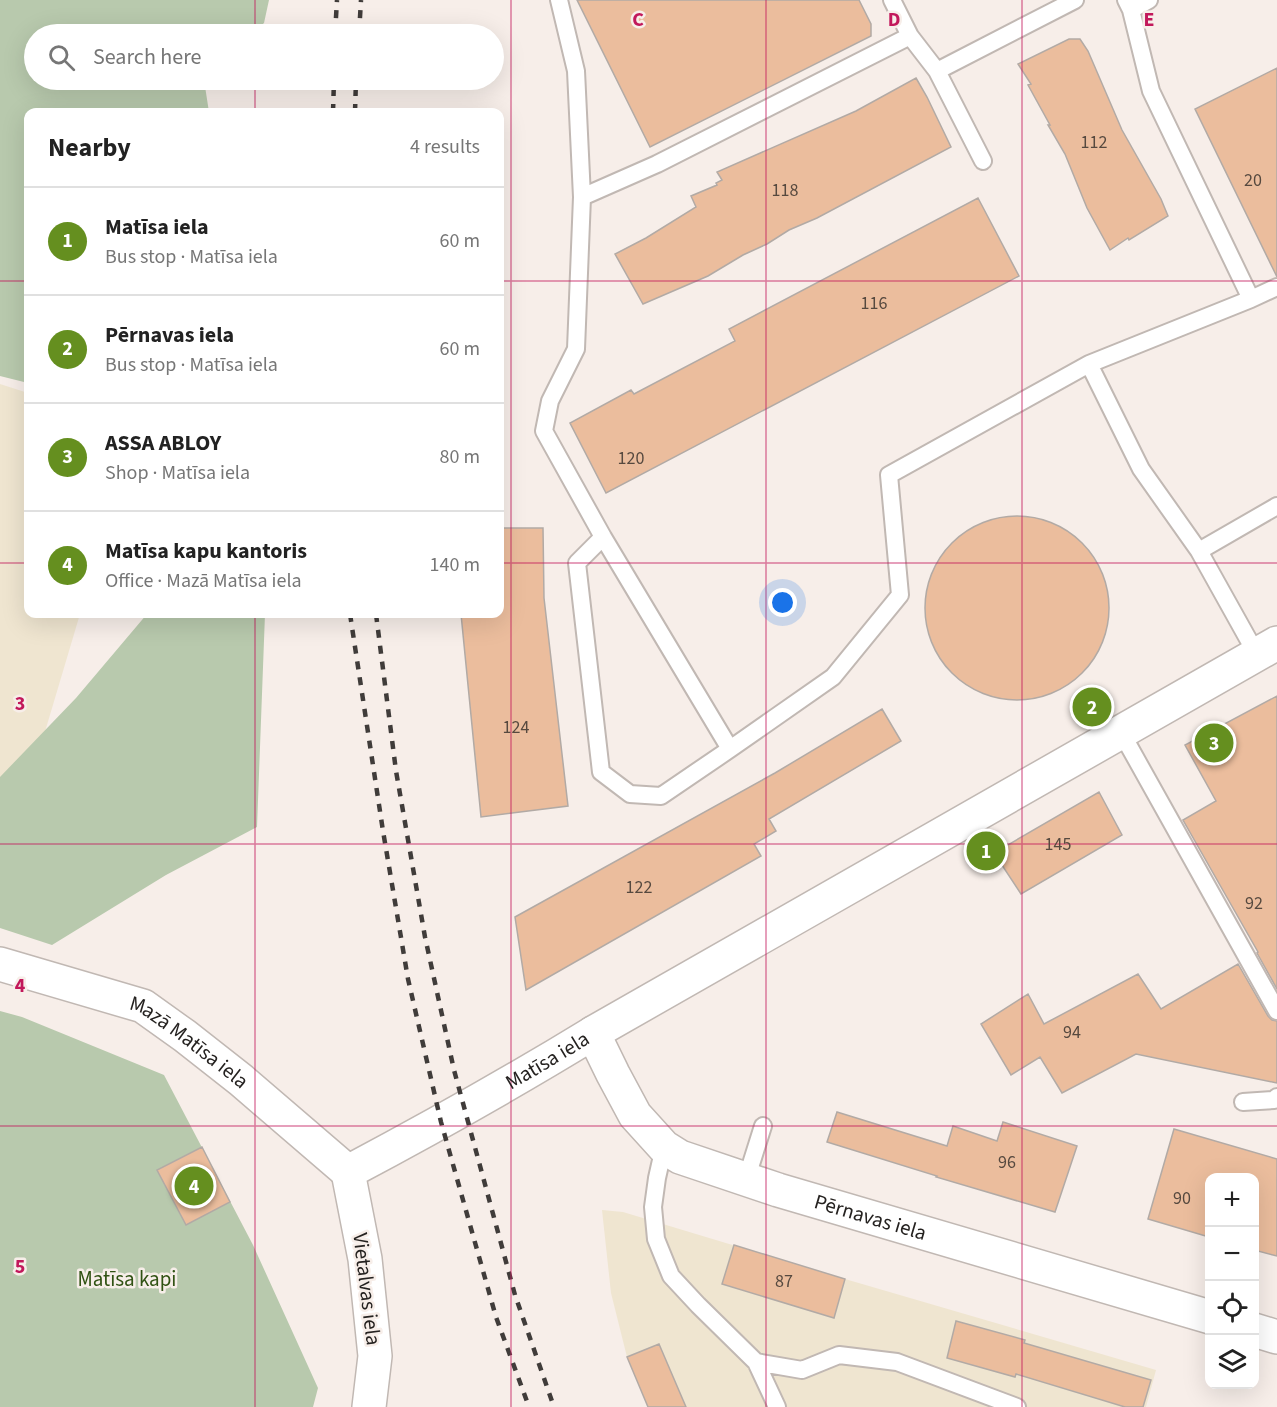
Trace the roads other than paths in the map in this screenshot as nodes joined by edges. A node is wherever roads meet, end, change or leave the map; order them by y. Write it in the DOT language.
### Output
graph roads {
  1 [pos="560,0"];
  2 [pos="892,0"];
  3 [pos="1076,0"];
  4 [pos="1149,0"];
  5 [pos="1129,5"];
  6 [pos="910,36"];
  7 [pos="937,71"];
  8 [pos="983,161"];
  9 [pos="582,197"];
  10 [pos="1277,286"];
  11 [pos="1251,299"];
  12 [pos="1089,364"];
  13 [pos="1277,506"];
  14 [pos="603,537"];
  15 [pos="1199,551"];
  16 [pos="1267,649"];
  17 [pos="1121,732"];
  18 [pos="730,749"];
  19 [pos="0,964"];
  20 [pos="1277,1011"];
  21 [pos="593,1033"];
  22 [pos="1277,1097"];
  23 [pos="1243,1102"];
  24 [pos="763,1126"];
  25 [pos="664,1147"];
  26 [pos="348,1172"];
  27 [pos="746,1180"];
  28 [pos="1205,1316"];
  29 [pos="1259,1332"];
  30 [pos="1277,1337"];
  31 [pos="756,1362"];
  32 [pos="369,1407"];
  33 [pos="777,1407"];
  34 [pos="1017,1407"];
  1 -- 9 [label="lane"];
  2 -- 6 [label="lane"];
  3 -- 7 [label="lane"];
  4 -- 5 [label="lane"];
  5 -- 11 [label="lane"];
  6 -- 7 [label="lane"];
  6 -- 9 [label="lane"];
  7 -- 8 [label="lane"];
  9 -- 14 [label="lane"];
  10 -- 11 [label="lane"];
  11 -- 12 [label="lane"];
  12 -- 15 [label="lane"];
  12 -- 18 [label="lane"];
  13 -- 15 [label="lane"];
  14 -- 18 [label="lane"];
  14 -- 18 [label="lane"];
  15 -- 16 [label="lane"];
  16 -- 17 [label="street, Matīsa iela"];
  17 -- 20 [label="lane"];
  17 -- 21 [label="street, Matīsa iela"];
  19 -- 26 [label="street, Mazā Matīsa iela"];
  21 -- 25 [label="street, Pērnavas iela"];
  21 -- 26 [label="street, Matīsa iela"];
  22 -- 23 [label="lane"];
  24 -- 27 [label="lane"];
  25 -- 27 [label="street, Pērnavas iela"];
  25 -- 31 [label="lane"];
  26 -- 32 [label="street, Vietalvas iela"];
  27 -- 28 [label="street, Pērnavas iela"];
  29 -- 30 [label="street"];
  31 -- 33 [label="lane"];
  31 -- 34 [label="lane"];
}
